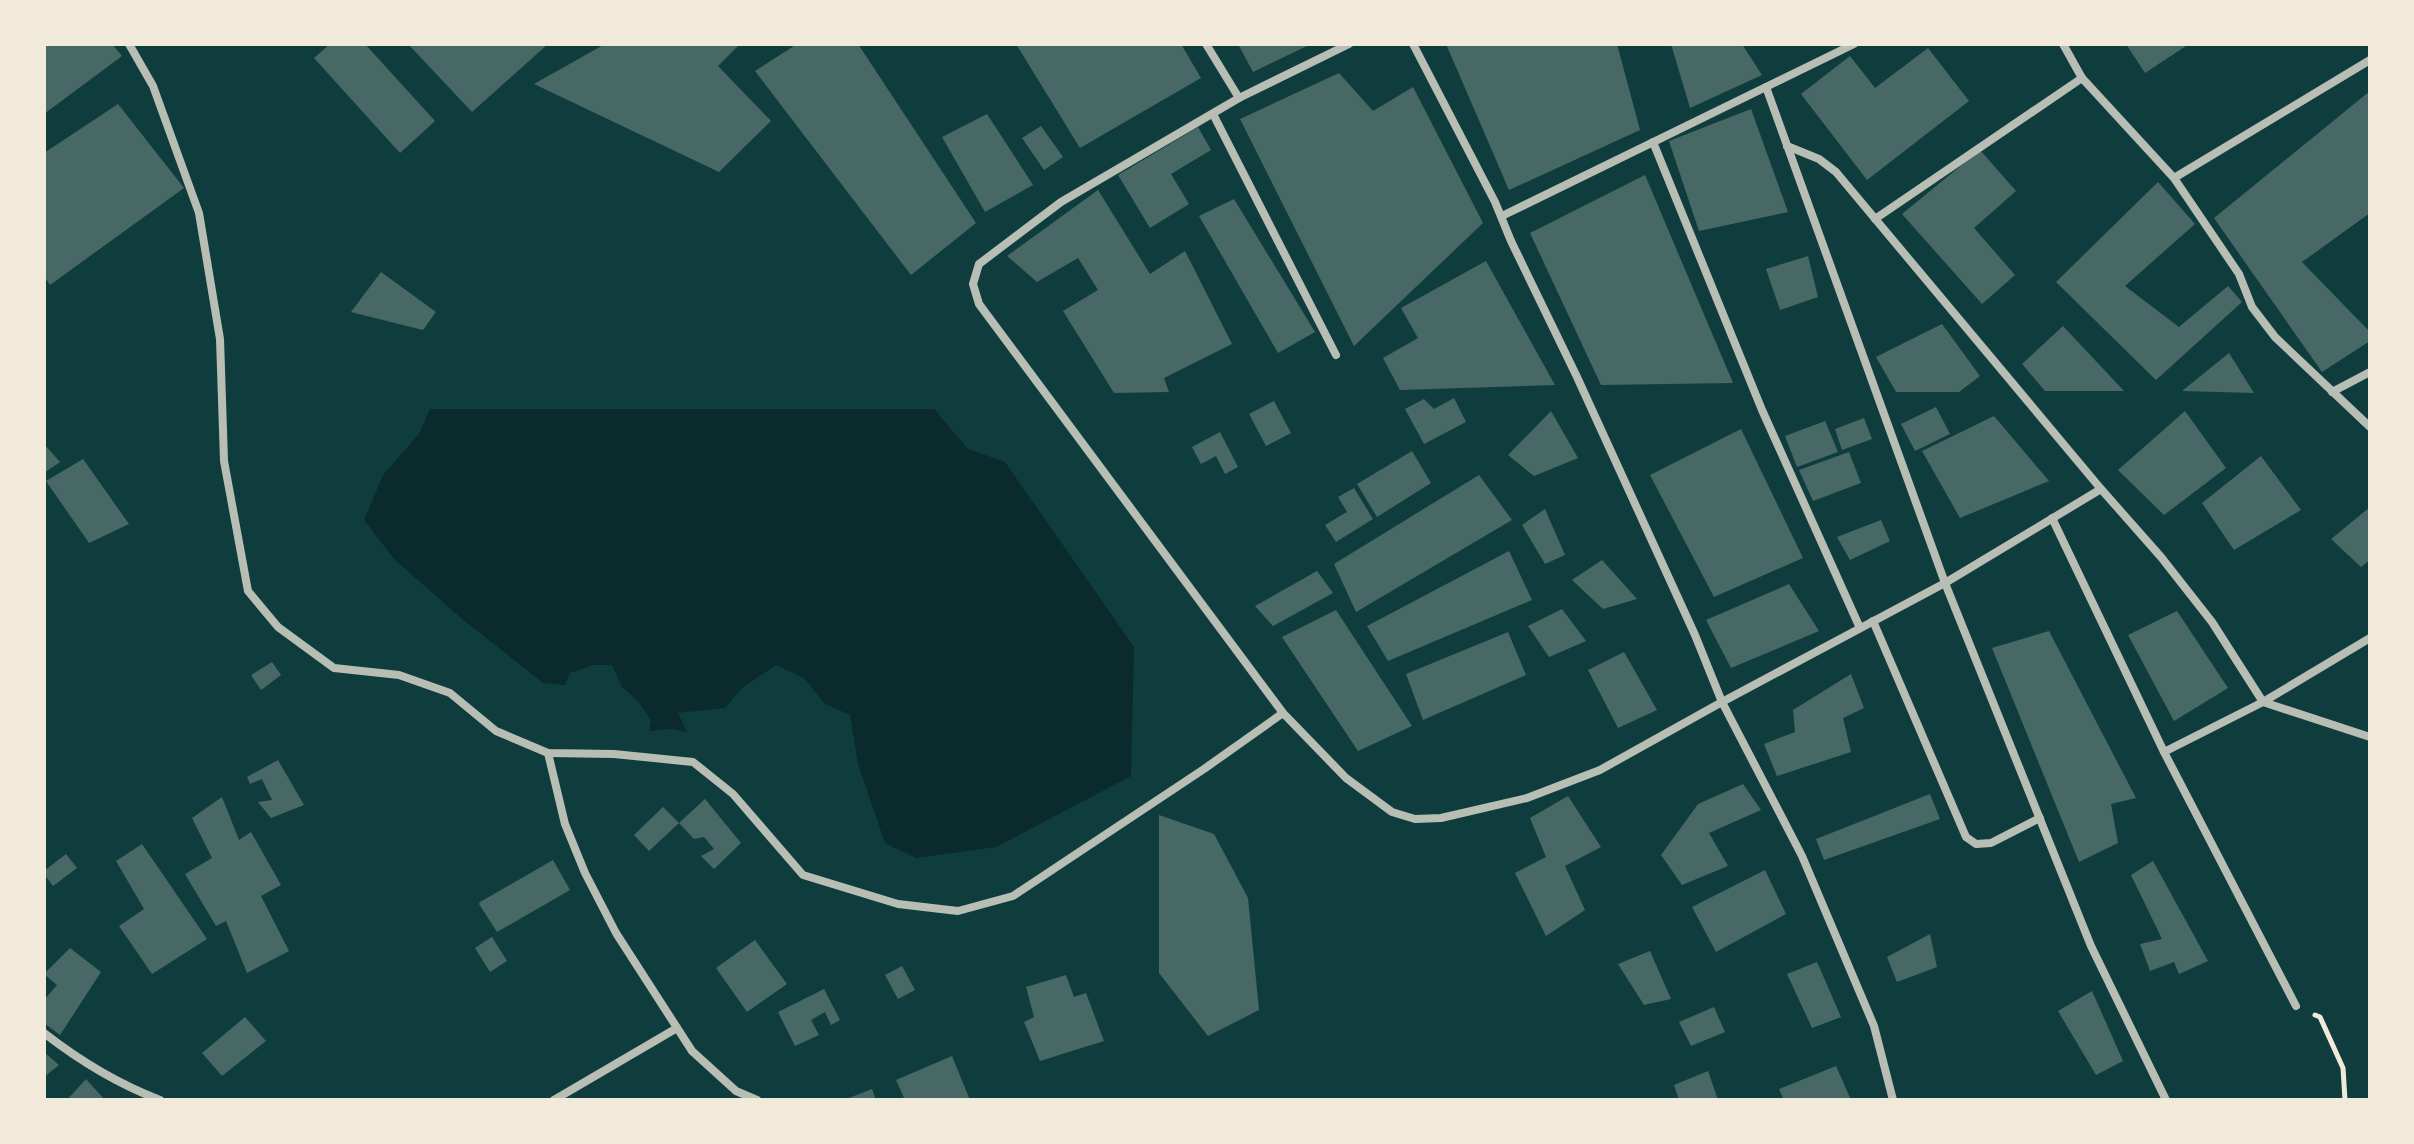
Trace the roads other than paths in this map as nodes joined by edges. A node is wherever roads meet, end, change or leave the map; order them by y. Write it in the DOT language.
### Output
graph roads {
  1 [pos="129,44"];
  2 [pos="1206,44"];
  3 [pos="1349,44"];
  4 [pos="1413,44"];
  5 [pos="1854,44"];
  6 [pos="2063,44"];
  7 [pos="2370,60"];
  8 [pos="2082,78"];
  9 [pos="1766,87"];
  10 [pos="1239,98"];
  11 [pos="1213,114"];
  12 [pos="1653,142"];
  13 [pos="1787,146"];
  14 [pos="2174,178"];
  15 [pos="1502,216"];
  16 [pos="1875,219"];
  17 [pos="1336,355"];
  18 [pos="2370,372"];
  19 [pos="2332,392"];
  20 [pos="2370,427"];
  21 [pos="2101,489"];
  22 [pos="2052,518"];
  23 [pos="1945,583"];
  24 [pos="1873,621"];
  25 [pos="1860,628"];
  26 [pos="2370,638"];
  27 [pos="1722,702"];
  28 [pos="2263,702"];
  29 [pos="1283,713"];
  30 [pos="2370,737"];
  31 [pos="2164,752"];
  32 [pos="548,753"];
  33 [pos="2040,818"];
  34 [pos="2296,1006"];
  35 [pos="677,1028"];
  36 [pos="44,1033"];
  37 [pos="734,1096"];
  38 [pos="160,1100"];
  39 [pos="554,1100"];
  40 [pos="757,1100"];
  41 [pos="1893,1100"];
  42 [pos="2166,1100"];
  1 -- 32 [label="street"];
  2 -- 10 [label="street"];
  3 -- 10 [label="street"];
  4 -- 15 [label="street"];
  5 -- 9 [label="street"];
  6 -- 8 [label="street"];
  7 -- 14 [label="street"];
  8 -- 14 [label="street"];
  8 -- 16 [label="street"];
  9 -- 12 [label="street"];
  9 -- 13 [label="street"];
  10 -- 11 [label="street"];
  11 -- 17 [label="street"];
  11 -- 29 [label="street"];
  12 -- 15 [label="street"];
  12 -- 25 [label="street"];
  13 -- 16 [label="street"];
  13 -- 23 [label="street"];
  14 -- 19 [label="street"];
  15 -- 27 [label="street"];
  16 -- 21 [label="street"];
  18 -- 19 [label="street"];
  19 -- 20 [label="street"];
  21 -- 22 [label="street"];
  21 -- 28 [label="street"];
  22 -- 23 [label="street"];
  22 -- 31 [label="street"];
  23 -- 24 [label="street"];
  23 -- 33 [label="street"];
  24 -- 25 [label="street"];
  24 -- 33 [label="street"];
  25 -- 27 [label="street"];
  26 -- 28 [label="street"];
  27 -- 29 [label="street"];
  27 -- 41 [label="street"];
  28 -- 30 [label="street"];
  28 -- 31 [label="street"];
  29 -- 32 [label="street"];
  31 -- 34 [label="street"];
  32 -- 35 [label="street"];
  33 -- 42 [label="street"];
  35 -- 37 [label="street"];
  35 -- 39 [label="street"];
  36 -- 38 [label="street"];
  37 -- 40 [label="street"];
}
